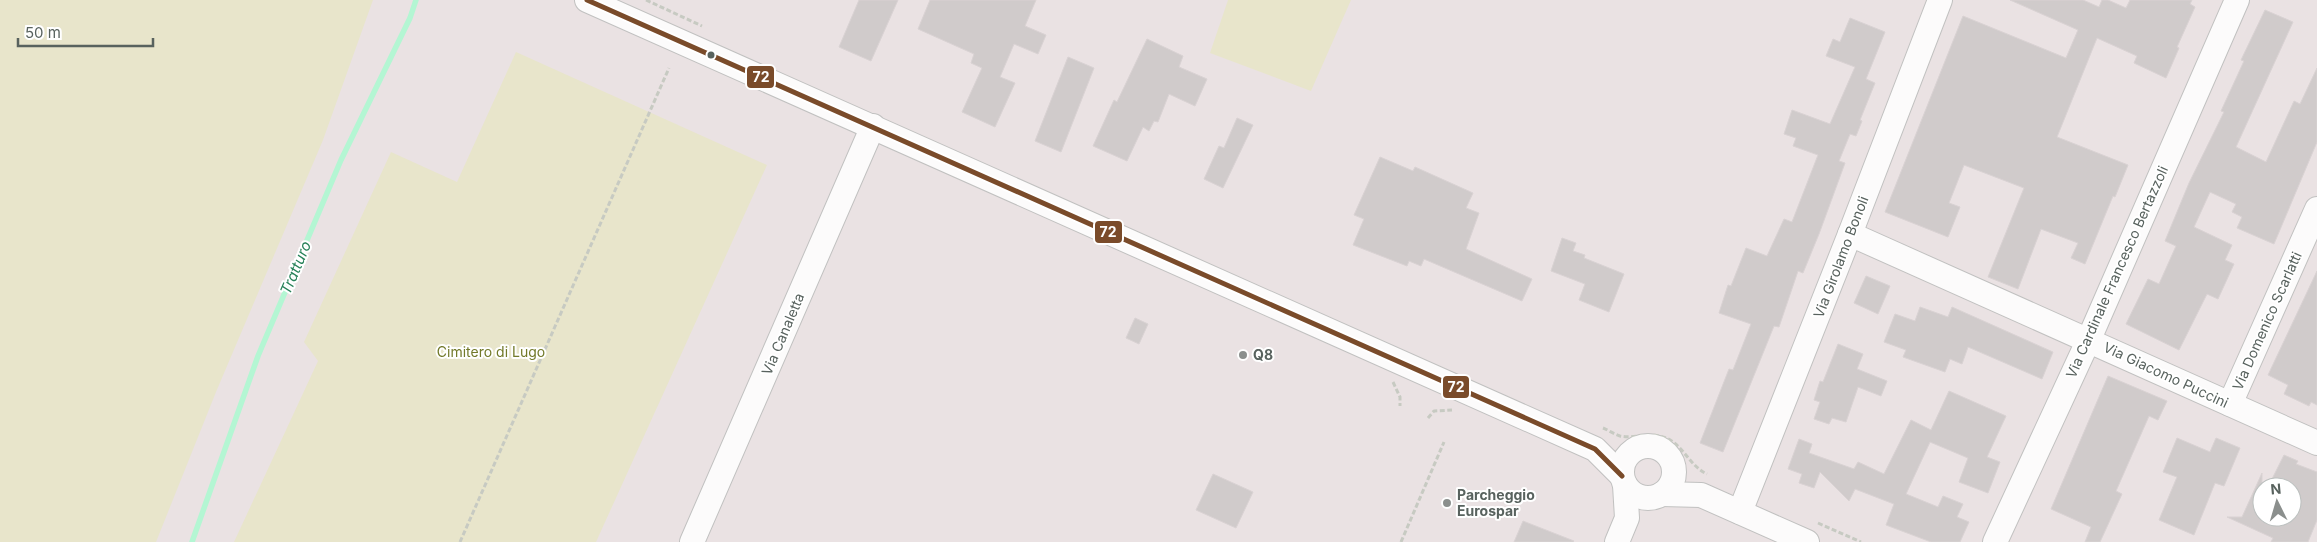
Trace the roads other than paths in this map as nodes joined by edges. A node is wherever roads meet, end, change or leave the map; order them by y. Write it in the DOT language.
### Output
graph roads {
  1 [pos="587,0"];
  2 [pos="1940,0"];
  3 [pos="2236,0"];
  4 [pos="873,126"];
  5 [pos="2317,209"];
  6 [pos="1850,234"];
  7 [pos="2088,339"];
  8 [pos="2230,404"];
  9 [pos="2317,443"];
  10 [pos="1638,448"];
  11 [pos="1595,449"];
  12 [pos="1672,464"];
  13 [pos="1624,480"];
  14 [pos="1706,485"];
  15 [pos="1658,495"];
  16 [pos="1740,512"];
  17 [pos="1627,518"];
  18 [pos="1812,532"];
  19 [pos="692,542"];
  20 [pos="1617,542"];
  21 [pos="1995,542"];
  1 -- 4 [label="street"];
  2 -- 6 [label="street, Via Girolamo Bonoli"];
  3 -- 7 [label="street, Via Cardinale Francesco Bertazzoli"];
  4 -- 11 [label="street"];
  4 -- 19 [label="street, Via Canaletta"];
  5 -- 8 [label="street, Via Domenico Scarlatti"];
  6 -- 7 [label="street, Via Giacomo Puccini"];
  6 -- 16 [label="street, Via Girolamo Bonoli"];
  7 -- 8 [label="street, Via Giacomo Puccini"];
  7 -- 21 [label="street, Via Cardinale Francesco Bertazzoli"];
  8 -- 9 [label="street, Via Giacomo Puccini"];
  10 -- 11 [label="street"];
  10 -- 12 [label="street"];
  10 -- 13 [label="street"];
  11 -- 13 [label="street"];
  12 -- 14 [label="street"];
  12 -- 15 [label="street"];
  13 -- 15 [label="street"];
  13 -- 17 [label="street"];
  14 -- 15 [label="street"];
  14 -- 16 [label="street"];
  15 -- 17 [label="street"];
  16 -- 18 [label="street"];
  17 -- 20 [label="street"];
}
